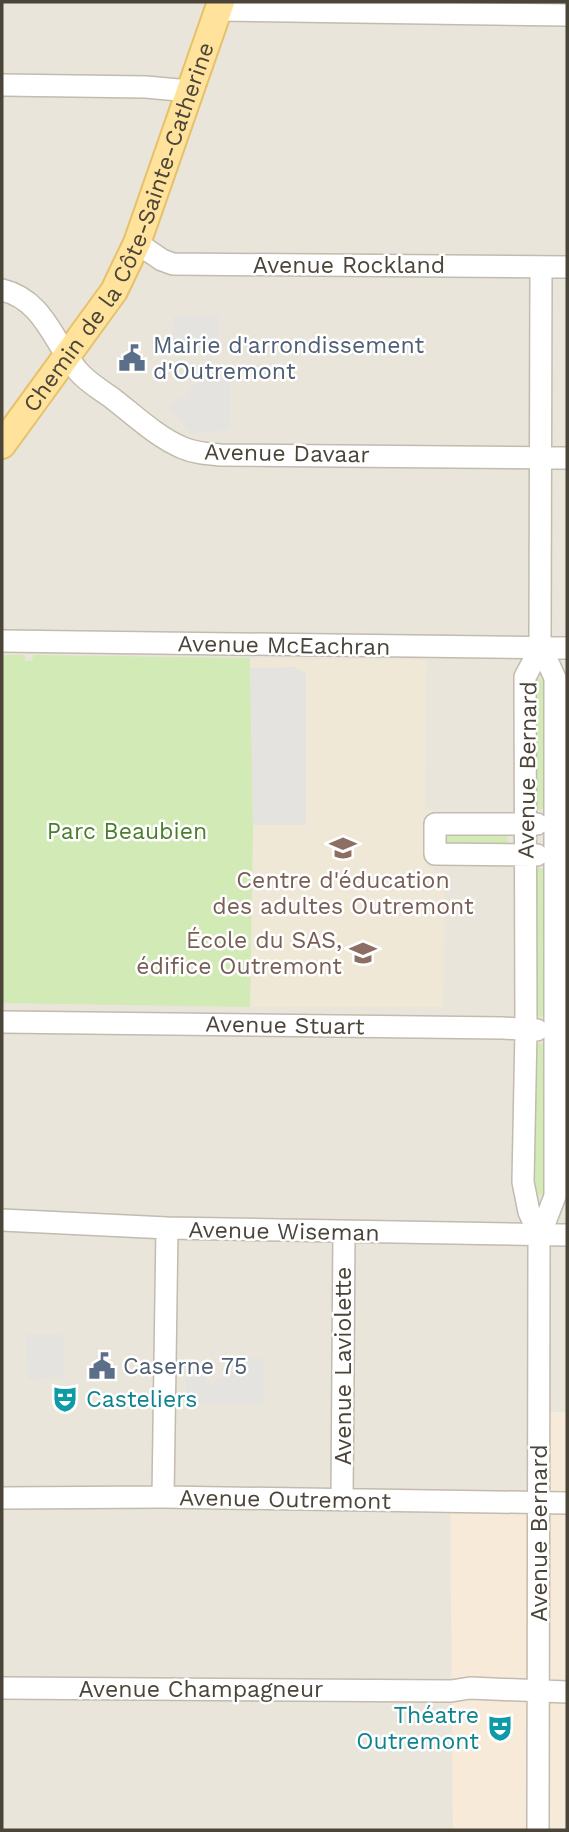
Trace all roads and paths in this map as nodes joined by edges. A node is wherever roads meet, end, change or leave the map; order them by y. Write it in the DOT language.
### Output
graph roads {
  1 [pos="220,6"];
  2 [pos="567,15"];
  3 [pos="2,85"];
  4 [pos="190,92"];
  5 [pos="137,243"];
  6 [pos="541,267"];
  7 [pos="567,267"];
  8 [pos="2,290"];
  9 [pos="67,356"];
  10 [pos="2,444"];
  11 [pos="541,457"];
  12 [pos="567,458"];
  13 [pos="2,641"];
  14 [pos="541,648"];
  15 [pos="567,648"];
  16 [pos="525,824"];
  17 [pos="561,824"];
  18 [pos="526,855"];
  19 [pos="561,855"];
  20 [pos="2,1022"];
  21 [pos="526,1030"];
  22 [pos="561,1031"];
  23 [pos="2,1220"];
  24 [pos="167,1228"];
  25 [pos="344,1232"];
  26 [pos="540,1235"];
  27 [pos="567,1235"];
  28 [pos="2,1497"];
  29 [pos="163,1497"];
  30 [pos="342,1500"];
  31 [pos="539,1502"];
  32 [pos="567,1503"];
  33 [pos="2,1688"];
  34 [pos="539,1690"];
  35 [pos="567,1692"];
  36 [pos="538,1830"];
  1 -- 2 [label="street"];
  1 -- 4 [label="main road, Chemin de la Côte-Sainte-Catherine"];
  3 -- 4 [label="street"];
  4 -- 5 [label="main road, Chemin de la Côte-Sainte-Catherine"];
  5 -- 6 [label="street, Avenue Rockland"];
  5 -- 9 [label="main road, Chemin de la Côte-Sainte-Catherine"];
  6 -- 7 [label="street, Avenue Rockland"];
  6 -- 11 [label="street"];
  8 -- 9 [label="street, Avenue Davaar"];
  9 -- 10 [label="main road, Chemin de la Côte-Sainte-Catherine"];
  9 -- 11 [label="street, Avenue Davaar"];
  11 -- 12 [label="street, Avenue Davaar"];
  11 -- 14 [label="street"];
  13 -- 14 [label="street, Avenue McEachran"];
  14 -- 15 [label="street, Avenue McEachran"];
  14 -- 16 [label="street, Avenue Bernard"];
  14 -- 17 [label="street, Avenue Bernard"];
  16 -- 17 [label="street"];
  16 -- 18 [label="street, Avenue Bernard"];
  16 -- 18 [label="street"];
  17 -- 19 [label="street, Avenue Bernard"];
  18 -- 19 [label="street"];
  18 -- 21 [label="street, Avenue Bernard"];
  19 -- 22 [label="street, Avenue Bernard"];
  20 -- 21 [label="street, Avenue Stuart"];
  21 -- 22 [label="street, Avenue Stuart"];
  21 -- 26 [label="street, Avenue Bernard"];
  22 -- 26 [label="street, Avenue Bernard"];
  23 -- 24 [label="street, Avenue Wiseman"];
  24 -- 25 [label="street, Avenue Wiseman"];
  24 -- 29 [label="street"];
  25 -- 26 [label="street, Avenue Wiseman"];
  25 -- 30 [label="street, Avenue Laviolette"];
  26 -- 27 [label="street, Avenue Wiseman"];
  26 -- 31 [label="street, Avenue Bernard"];
  28 -- 29 [label="street, Avenue Outremont"];
  29 -- 30 [label="street, Avenue Outremont"];
  30 -- 31 [label="street, Avenue Outremont"];
  31 -- 32 [label="street, Avenue Outremont"];
  31 -- 34 [label="street, Avenue Bernard"];
  33 -- 34 [label="street, Avenue Champagneur"];
  34 -- 35 [label="street, Avenue Champagneur"];
  34 -- 36 [label="street, Avenue Bernard"];
}
